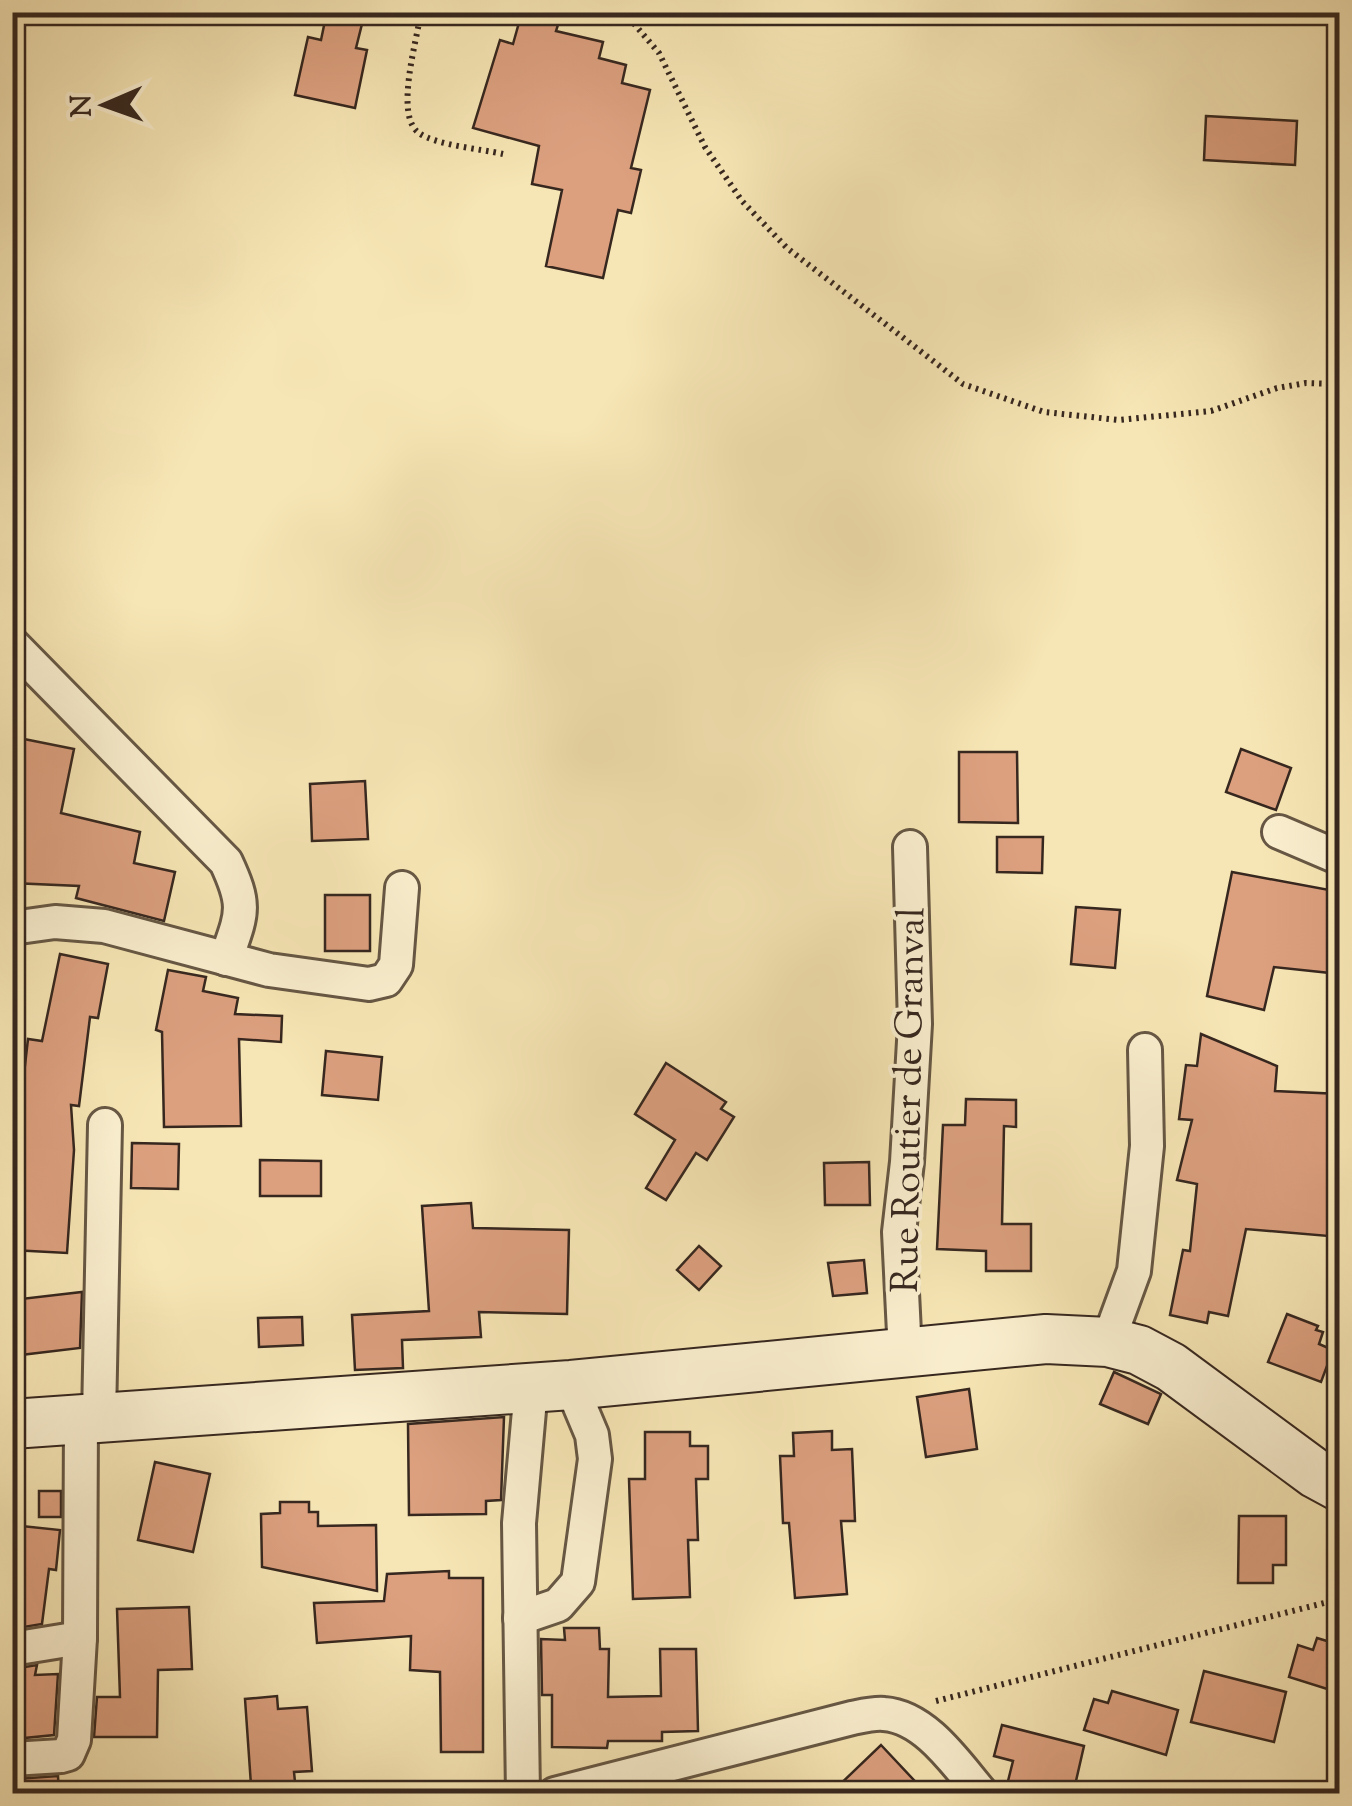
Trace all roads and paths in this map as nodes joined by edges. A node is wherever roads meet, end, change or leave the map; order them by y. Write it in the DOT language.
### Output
graph roads {
  1 [pos="421,12"];
  2 [pos="624,12"];
  3 [pos="502,154"];
  4 [pos="1340,384"];
  5 [pos="12,644"];
  6 [pos="1279,832"];
  7 [pos="910,847"];
  8 [pos="1340,858"];
  9 [pos="402,888"];
  10 [pos="12,928"];
  11 [pos="226,958"];
  12 [pos="1145,1050"];
  13 [pos="105,1125"];
  14 [pos="1108,1342"];
  15 [pos="905,1353"];
  16 [pos="551,1386"];
  17 [pos="90,1418"];
  18 [pos="12,1424"];
  19 [pos="1340,1487"];
  20 [pos="1340,1599"];
  21 [pos="520,1618"];
  22 [pos="80,1638"];
  23 [pos="12,1649"];
  24 [pos="886,1714"];
  25 [pos="12,1759"];
  26 [pos="523,1794"];
  27 [pos="555,1794"];
  28 [pos="982,1794"];
  1 -- 3 [label="path"];
  2 -- 4 [label="path"];
  5 -- 11 [label="street"];
  6 -- 8 [label="street"];
  7 -- 15 [label="street, Rue Routier de Granval"];
  9 -- 11 [label="street"];
  10 -- 11 [label="street"];
  12 -- 14 [label="street"];
  13 -- 17 [label="street"];
  14 -- 15 [label="street"];
  14 -- 19 [label="street"];
  15 -- 16 [label="street"];
  16 -- 17 [label="street"];
  16 -- 21 [label="street"];
  16 -- 21 [label="street"];
  17 -- 18 [label="street"];
  17 -- 22 [label="street"];
  20 -- 24 [label="path"];
  21 -- 26 [label="street"];
  22 -- 23 [label="street"];
  22 -- 25 [label="street"];
  24 -- 27 [label="street"];
  24 -- 28 [label="street"];
}
